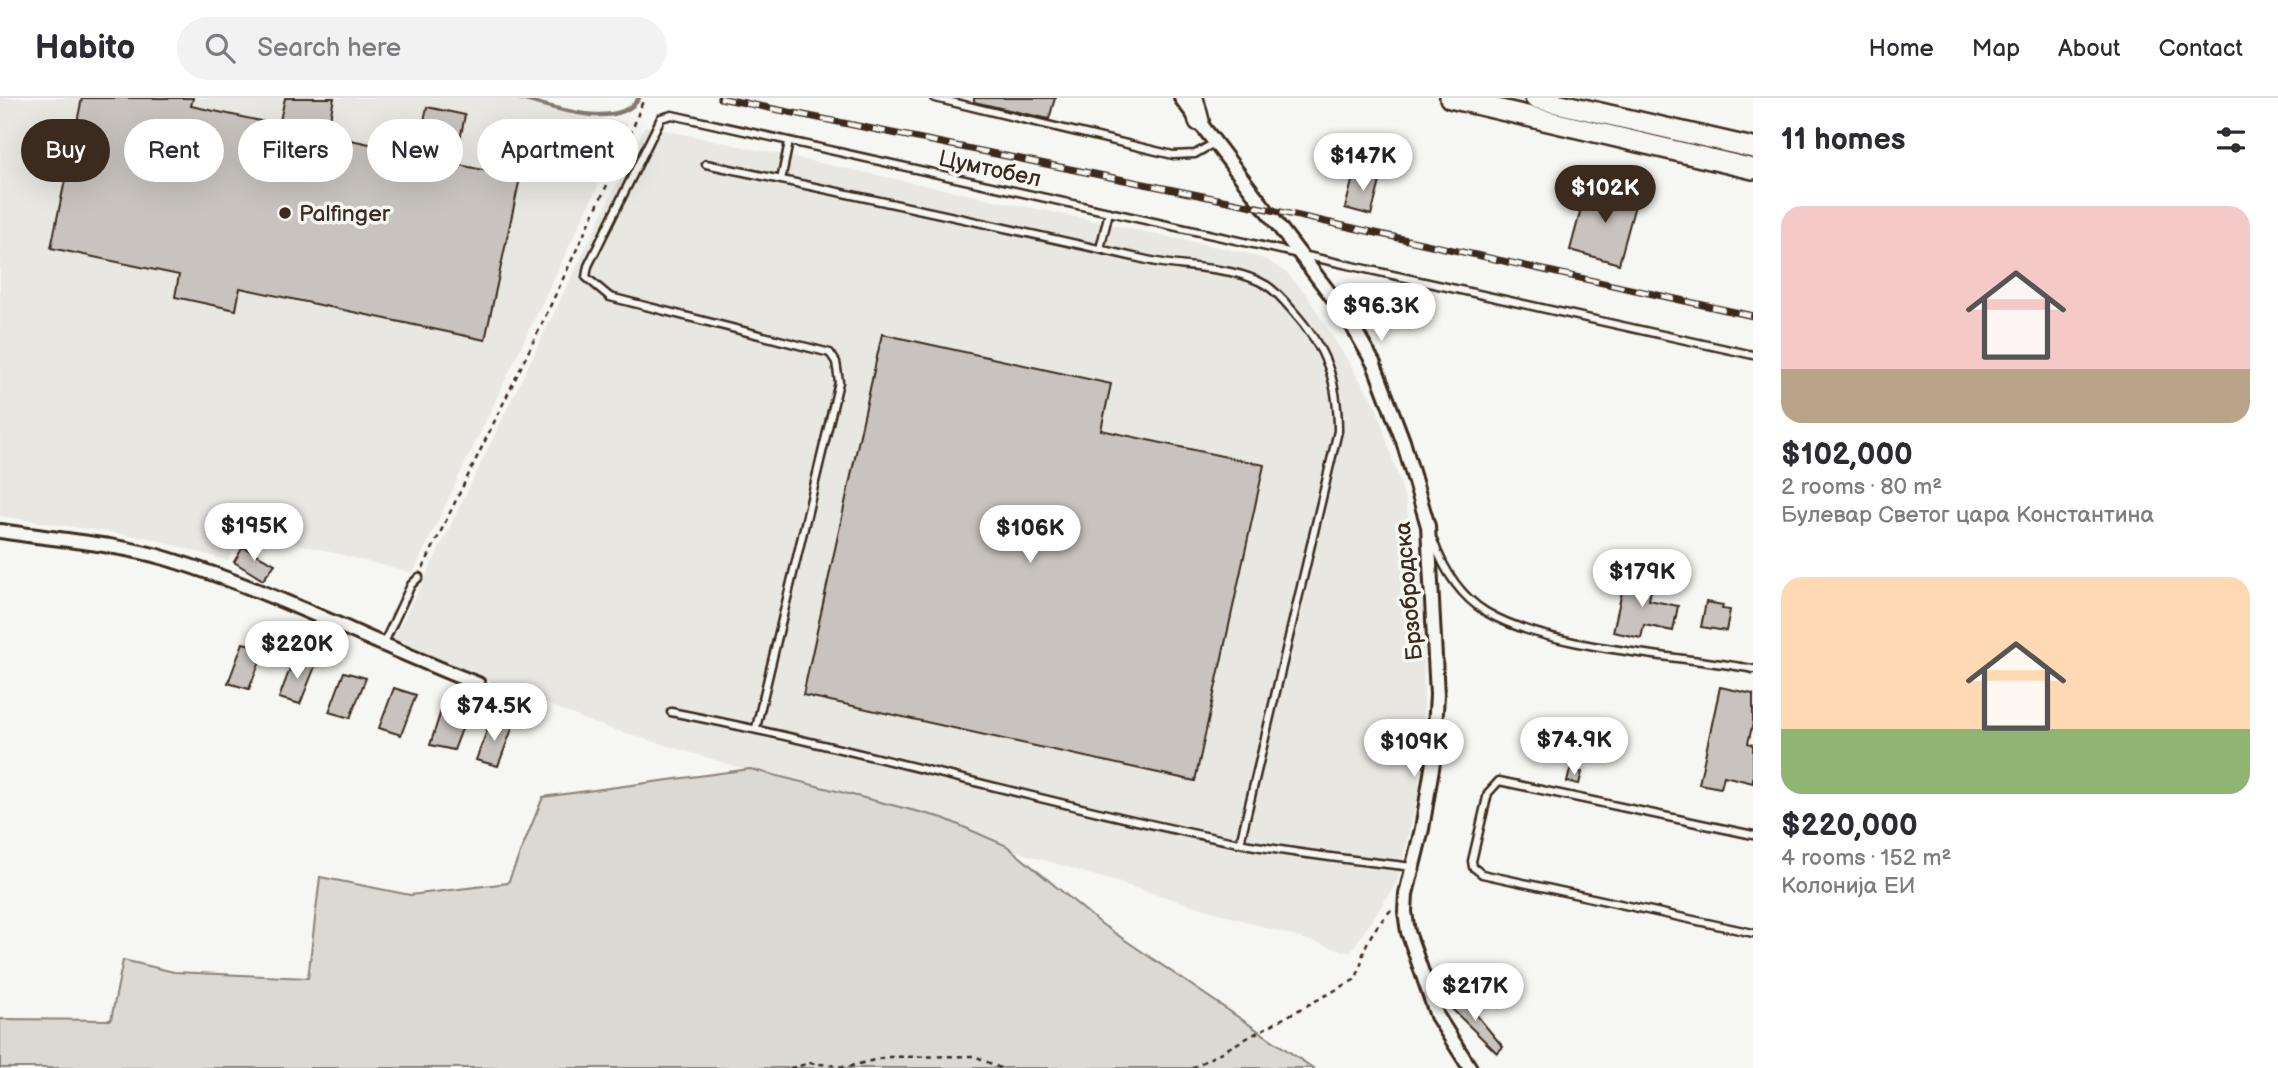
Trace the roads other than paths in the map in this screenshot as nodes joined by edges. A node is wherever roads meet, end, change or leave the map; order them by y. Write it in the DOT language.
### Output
graph roads {
  1 [pos="936,98"];
  2 [pos="1181,98"];
  3 [pos="1193,98"];
  4 [pos="1450,98"];
  5 [pos="1535,98"];
  6 [pos="1199,121"];
  7 [pos="789,142"];
  8 [pos="1216,142"];
  9 [pos="1753,148"];
  10 [pos="706,164"];
  11 [pos="1753,169"];
  12 [pos="781,180"];
  13 [pos="1109,212"];
  14 [pos="1100,249"];
  15 [pos="1301,256"];
  16 [pos="1753,355"];
  17 [pos="1427,526"];
  18 [pos="0,531"];
  19 [pos="419,577"];
  20 [pos="382,646"];
  21 [pos="1753,659"];
  22 [pos="1752,669"];
  23 [pos="478,684"];
  24 [pos="671,712"];
  25 [pos="756,729"];
  26 [pos="1753,835"];
  27 [pos="1240,843"];
  28 [pos="1413,867"];
  29 [pos="1753,933"];
  30 [pos="1470,1068"];
  1 -- 8 [label="lane"];
  2 -- 6 [label="street, Брзобродска"];
  3 -- 6 [label="main road"];
  4 -- 11 [label="main road"];
  5 -- 9 [label="main road"];
  6 -- 8 [label="street, Брзобродска"];
  7 -- 12 [label="lane"];
  7 -- 13 [label="lane, Цумтобел"];
  7 -- 25 [label="lane, Цумтобел"];
  8 -- 15 [label="street, Брзобродска"];
  10 -- 12 [label="lane"];
  12 -- 14 [label="lane"];
  13 -- 14 [label="lane"];
  13 -- 15 [label="lane, Цумтобел"];
  14 -- 27 [label="lane"];
  15 -- 16 [label="lane, Цумтобел"];
  15 -- 17 [label="street, Брзобродска"];
  17 -- 22 [label="lane"];
  17 -- 28 [label="street, Брзобродска"];
  18 -- 20 [label="street"];
  19 -- 20 [label="lane"];
  20 -- 23 [label="street"];
  21 -- 22 [label="lane"];
  24 -- 25 [label="lane"];
  25 -- 27 [label="lane"];
  26 -- 29 [label="lane"];
  27 -- 28 [label="lane"];
  28 -- 30 [label="street, Брзобродска"];
}
